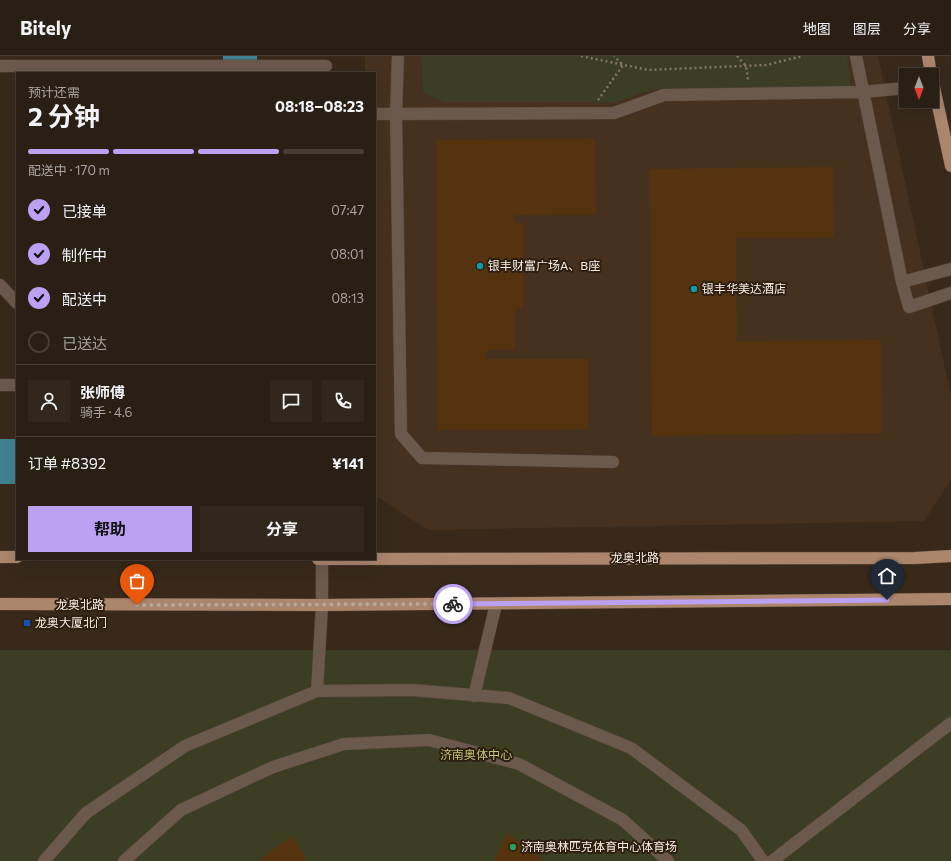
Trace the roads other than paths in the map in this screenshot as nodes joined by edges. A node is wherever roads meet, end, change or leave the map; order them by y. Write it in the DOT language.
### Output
graph roads {
  1 [pos="398,56"];
  2 [pos="856,56"];
  3 [pos="928,56"];
  4 [pos="94,65"];
  5 [pos="326,65"];
  6 [pos="0,66"];
  7 [pos="930,68"];
  8 [pos="899,89"];
  9 [pos="863,92"];
  10 [pos="938,108"];
  11 [pos="376,114"];
  12 [pos="396,114"];
  13 [pos="951,166"];
  14 [pos="951,269"];
  15 [pos="902,282"];
  16 [pos="0,285"];
  17 [pos="951,293"];
  18 [pos="16,302"];
  19 [pos="0,385"];
  20 [pos="16,385"];
  21 [pos="614,462"];
  22 [pos="951,556"];
  23 [pos="0,557"];
  24 [pos="16,557"];
  25 [pos="376,559"];
  26 [pos="322,560"];
  27 [pos="951,599"];
  28 [pos="0,604"];
  29 [pos="496,604"];
  30 [pos="322,605"];
  31 [pos="317,691"];
  32 [pos="474,696"];
  33 [pos="951,723"];
  34 [pos="44,861"];
  35 [pos="124,861"];
  36 [pos="668,861"];
  37 [pos="763,861"];
  38 [pos="772,861"];
  1 -- 12 [label="street"];
  2 -- 9 [label="street"];
  3 -- 7 [label="main road"];
  4 -- 5 [label="street"];
  4 -- 6 [label="street"];
  8 -- 9 [label="street"];
  9 -- 12 [label="street"];
  9 -- 15 [label="street"];
  10 -- 13 [label="main road"];
  11 -- 12 [label="street"];
  12 -- 21 [label="street"];
  14 -- 15 [label="street"];
  15 -- 17 [label="street"];
  16 -- 18 [label="street"];
  19 -- 20 [label="street"];
  22 -- 25 [label="main road, 龙奥北路"];
  23 -- 24 [label="main road"];
  26 -- 30 [label="street"];
  27 -- 29 [label="main road, 龙奥北路"];
  28 -- 30 [label="main road, 龙奥北路"];
  29 -- 30 [label="main road, 龙奥北路"];
  29 -- 32 [label="street"];
  30 -- 31 [label="street"];
  31 -- 32 [label="street"];
  31 -- 34 [label="street"];
  32 -- 37 [label="street"];
  33 -- 38 [label="street"];
  35 -- 36 [label="street"];
}
